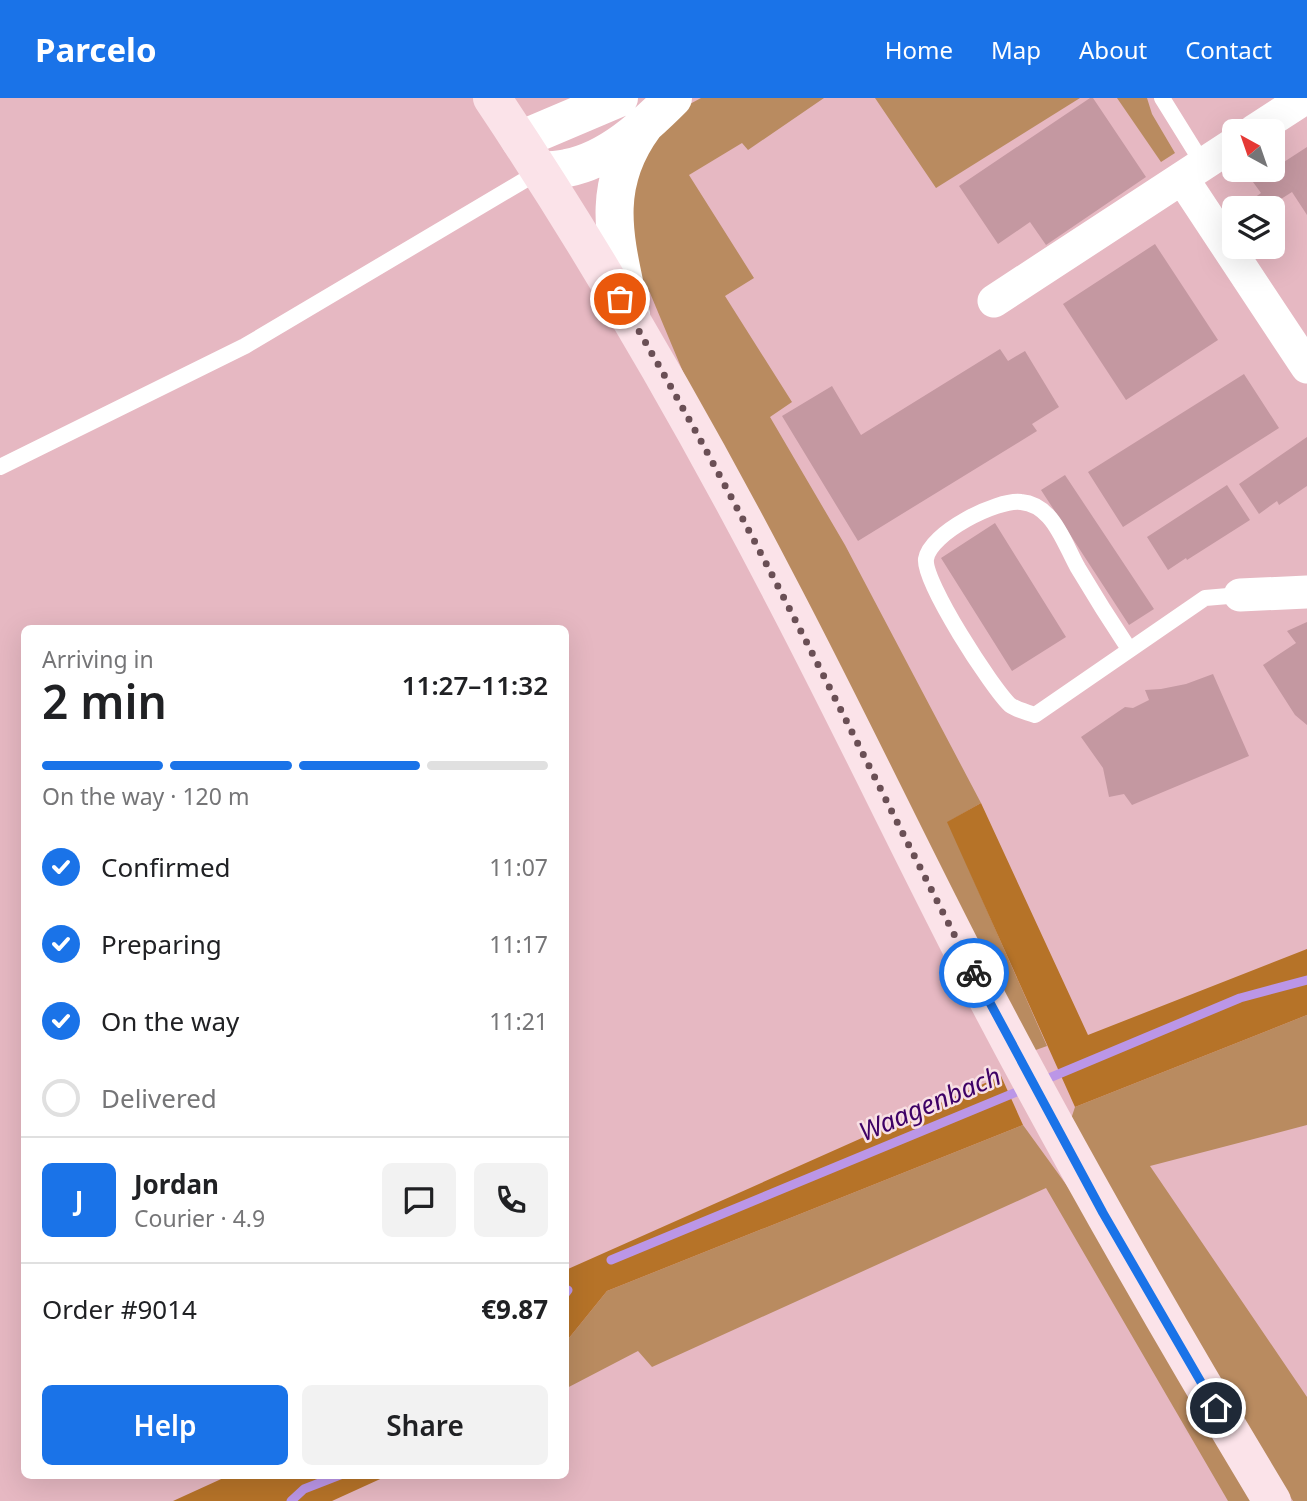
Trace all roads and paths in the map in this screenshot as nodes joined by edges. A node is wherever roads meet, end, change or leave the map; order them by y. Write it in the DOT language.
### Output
graph roads {
  1 [pos="492,98"];
  2 [pos="619,98"];
  3 [pos="673,98"];
  4 [pos="1163,98"];
  5 [pos="1305,98"];
  6 [pos="1273,119"];
  7 [pos="644,127"];
  8 [pos="520,140"];
  9 [pos="1222,152"];
  10 [pos="1192,171"];
  11 [pos="540,172"];
  12 [pos="994,301"];
  13 [pos="632,319"];
  14 [pos="1307,367"];
  15 [pos="0,467"];
  16 [pos="1307,592"];
  17 [pos="1240,595"];
  18 [pos="1129,649"];
  19 [pos="1272,1501"];
  1 -- 8 [label="main road"];
  2 -- 8 [label="street"];
  3 -- 7 [label="street"];
  4 -- 10 [label="lane"];
  5 -- 6 [label="street"];
  7 -- 11 [label="street"];
  7 -- 13 [label="street"];
  8 -- 11 [label="main road"];
  9 -- 10 [label="street"];
  10 -- 12 [label="street"];
  10 -- 14 [label="street"];
  11 -- 13 [label="main road"];
  11 -- 15 [label="lane"];
  13 -- 19 [label="main road"];
  16 -- 17 [label="street"];
  17 -- 18 [label="lane"];
  18 -- 18 [label="lane"];
}
